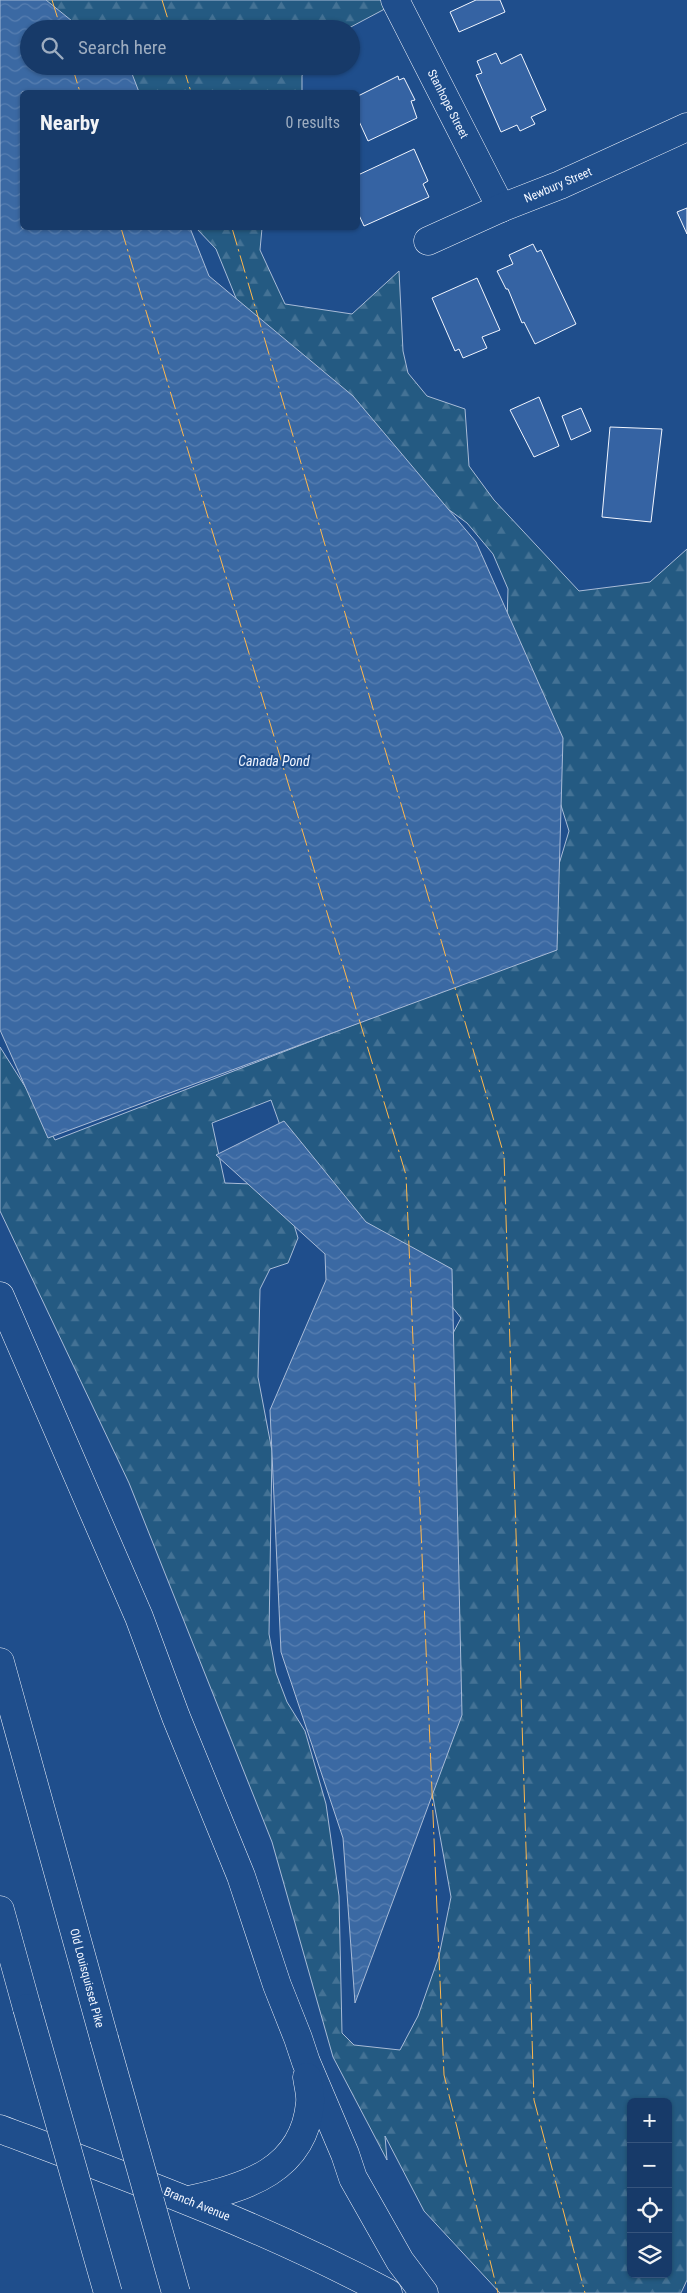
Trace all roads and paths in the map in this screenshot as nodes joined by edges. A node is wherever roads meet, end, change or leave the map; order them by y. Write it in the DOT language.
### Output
graph roads {
  1 [pos="395,0"];
  2 [pos="687,127"];
  3 [pos="501,208"];
  4 [pos="428,241"];
  5 [pos="0,1296"];
  6 [pos="0,1662"];
  7 [pos="0,1910"];
  8 [pos="306,2062"];
  9 [pos="0,2129"];
  10 [pos="189,2200"];
  11 [pos="108,2293"];
  12 [pos="176,2293"];
  13 [pos="388,2293"];
  14 [pos="424,2293"];
  1 -- 3 [label="main road, Stanhope Street"];
  2 -- 3 [label="main road, Newbury Street"];
  3 -- 4 [label="main road, Newbury Street"];
  5 -- 8 [label="main road"];
  6 -- 12 [label="main road, Old Louisquisset Pike, bridge"];
  7 -- 11 [label="main road, bridge"];
  8 -- 10 [label="main road"];
  8 -- 14 [label="main road"];
  9 -- 10 [label="main road, Branch Avenue"];
  10 -- 13 [label="main road, Branch Avenue"];
}
